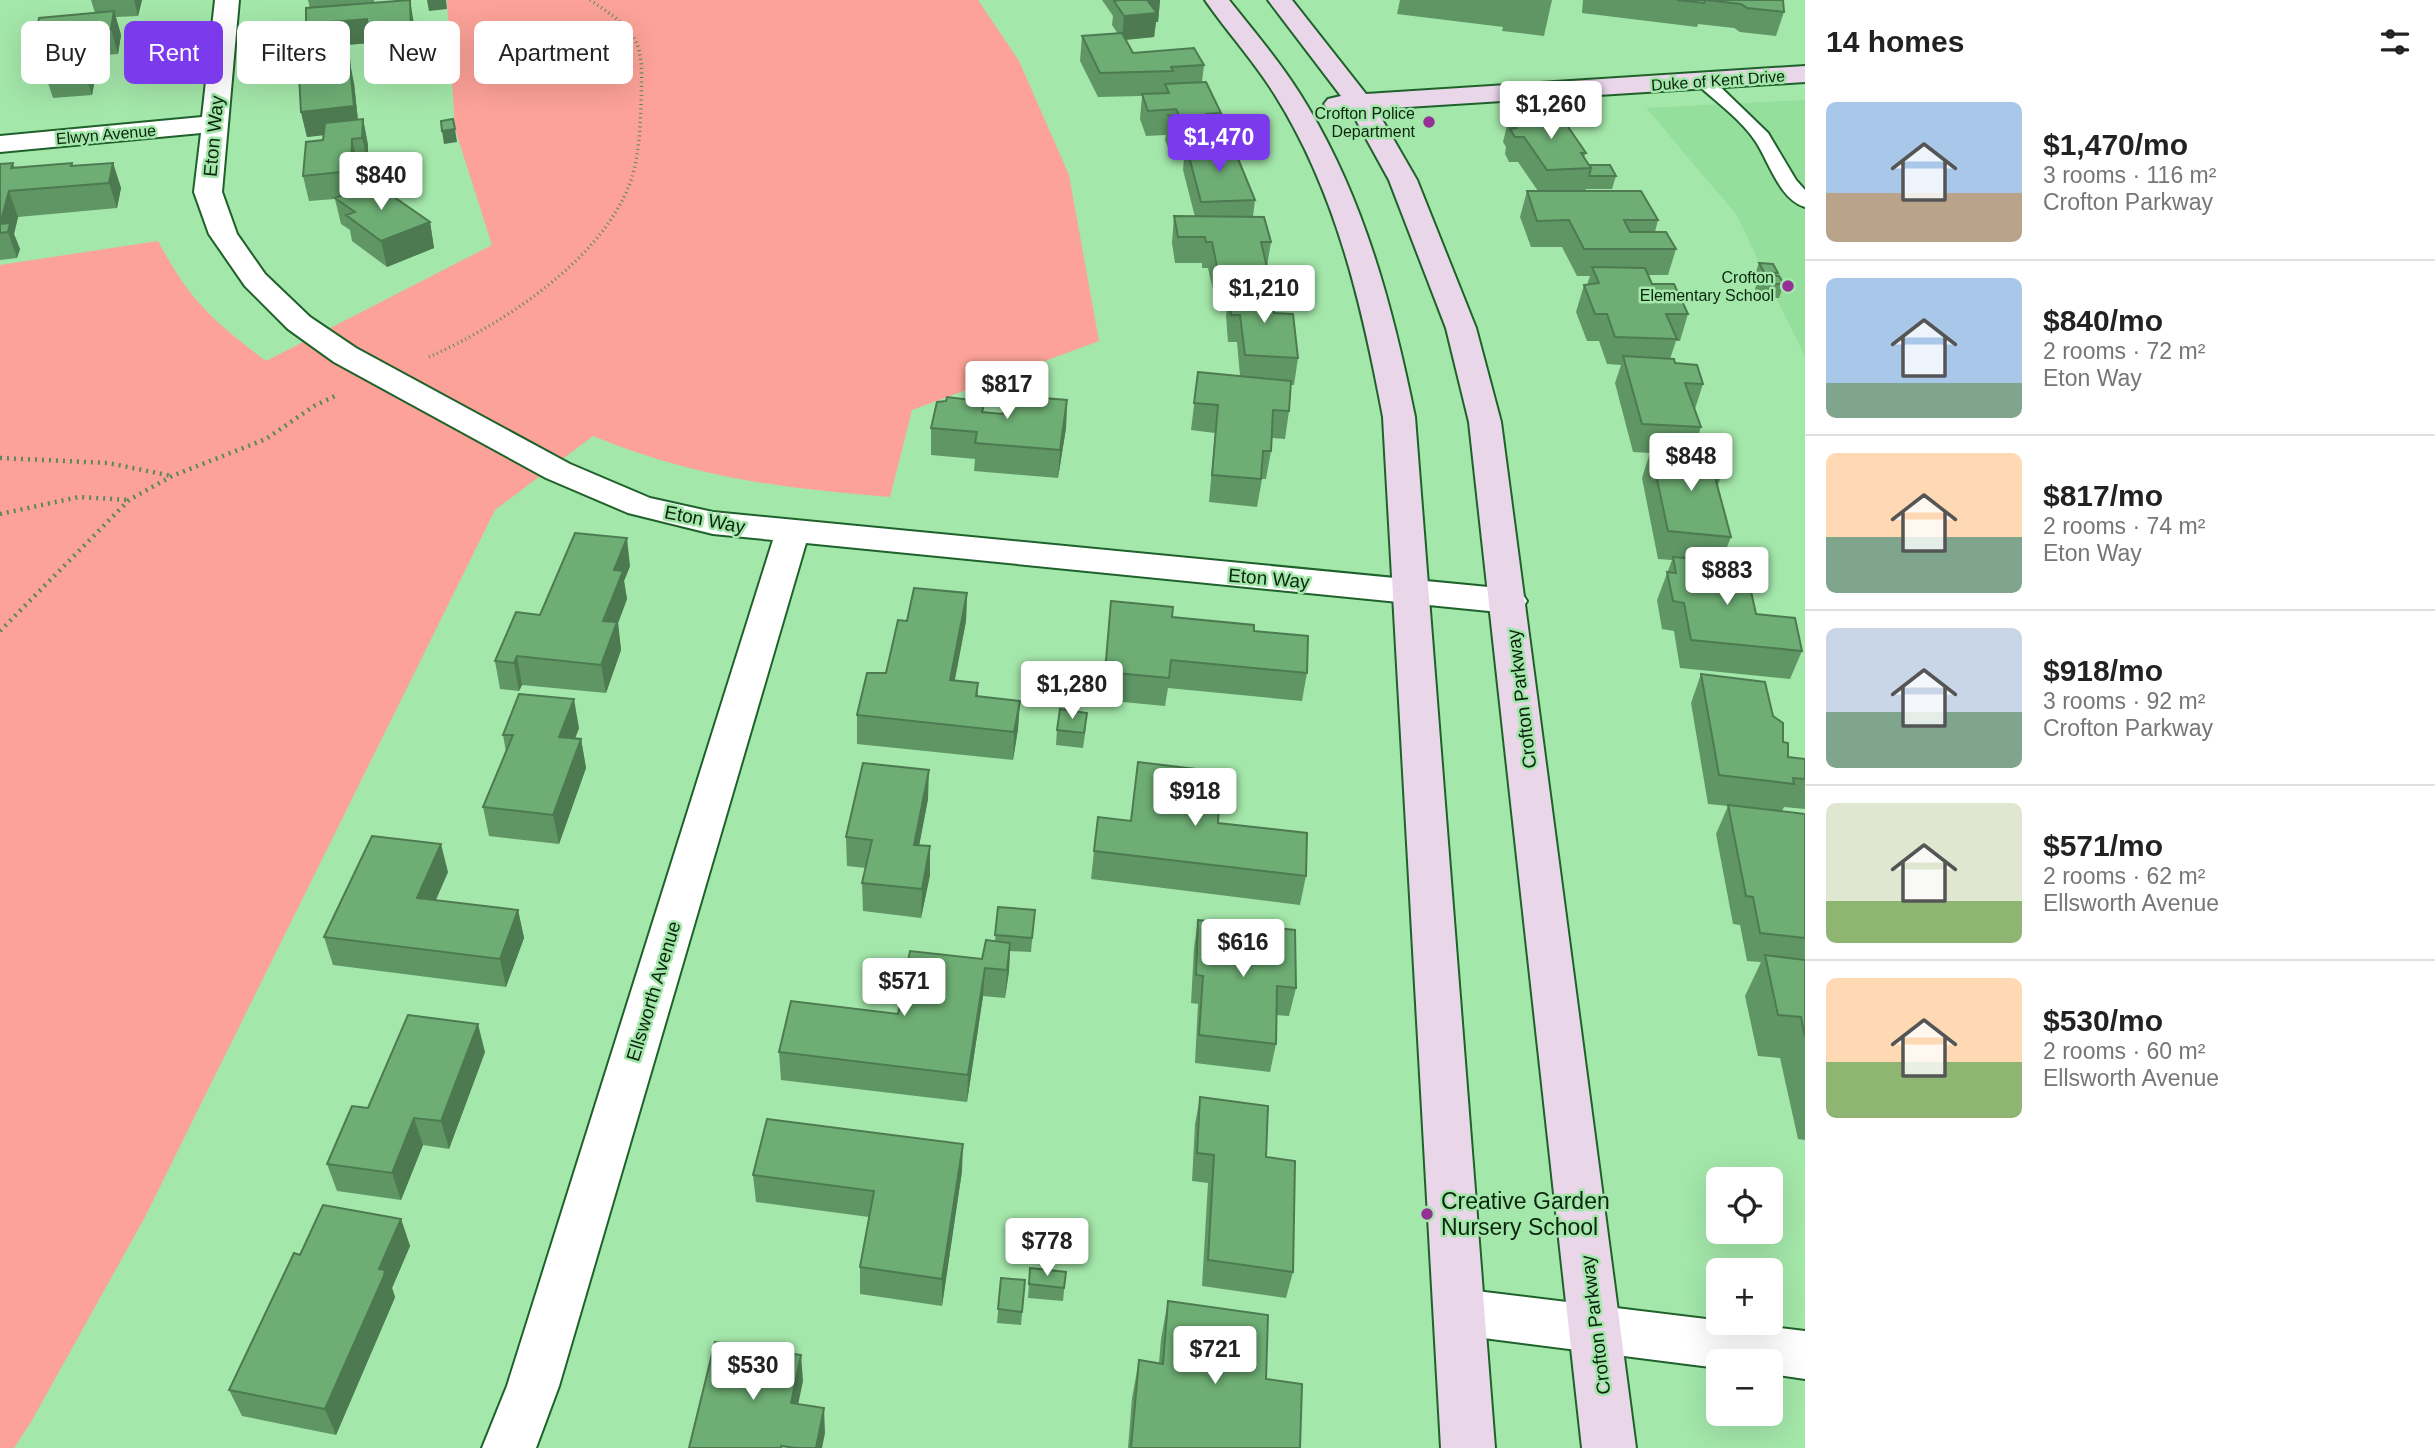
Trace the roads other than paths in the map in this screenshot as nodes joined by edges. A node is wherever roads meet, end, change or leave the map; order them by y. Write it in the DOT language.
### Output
graph roads {
  1 [pos="227,0"];
  2 [pos="1217,0"];
  3 [pos="1280,0"];
  4 [pos="1805,74"];
  5 [pos="1703,80"];
  6 [pos="1359,102"];
  7 [pos="1296,108"];
  8 [pos="213,124"];
  9 [pos="0,144"];
  10 [pos="1805,201"];
  11 [pos="792,533"];
  12 [pos="1412,591"];
  13 [pos="1509,601"];
  14 [pos="1460,1312"];
  15 [pos="1596,1330"];
  16 [pos="1805,1355"];
  17 [pos="509,1448"];
  18 [pos="1468,1448"];
  19 [pos="1609,1448"];
  1 -- 8 [label="street, Eton Way"];
  2 -- 7 [label="street"];
  3 -- 6 [label="street, Crofton Parkway"];
  4 -- 5 [label="street, Duke of Kent Drive"];
  5 -- 6 [label="street, Duke of Kent Drive"];
  5 -- 10 [label="lane"];
  6 -- 7 [label="street, Duke of Kent Drive"];
  6 -- 13 [label="street, Crofton Parkway"];
  7 -- 12 [label="street"];
  8 -- 9 [label="street, Elwyn Avenue"];
  8 -- 11 [label="street, Eton Way"];
  11 -- 12 [label="street, Eton Way"];
  11 -- 17 [label="street, Ellsworth Avenue"];
  12 -- 13 [label="street, Eton Way"];
  12 -- 14 [label="street"];
  13 -- 15 [label="street, Crofton Parkway"];
  14 -- 15 [label="street"];
  14 -- 18 [label="street"];
  15 -- 16 [label="street"];
  15 -- 19 [label="street, Crofton Parkway"];
}
